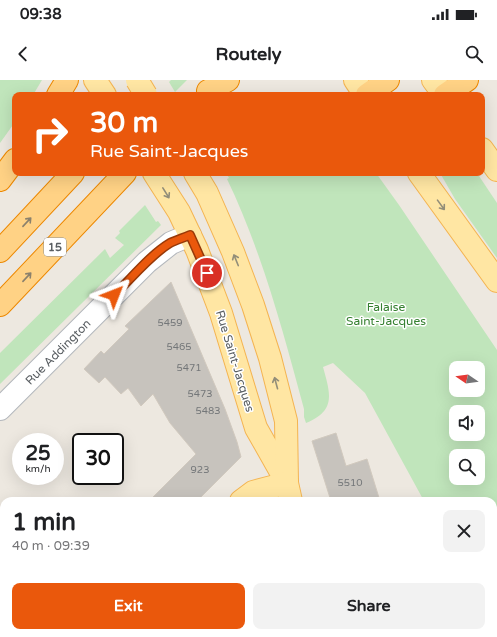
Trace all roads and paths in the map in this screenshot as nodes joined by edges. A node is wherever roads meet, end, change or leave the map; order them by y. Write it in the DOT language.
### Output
graph roads {
  1 [pos="67,80"];
  2 [pos="96,80"];
  3 [pos="137,80"];
  4 [pos="148,80"];
  5 [pos="228,80"];
  6 [pos="355,80"];
  7 [pos="388,80"];
  8 [pos="433,80"];
  9 [pos="467,80"];
  10 [pos="210,89"];
  11 [pos="60,92"];
  12 [pos="103,92"];
  13 [pos="140,92"];
  14 [pos="144,92"];
  15 [pos="364,92"];
  16 [pos="370,92"];
  17 [pos="443,92"];
  18 [pos="449,92"];
  19 [pos="485,153"];
  20 [pos="12,164"];
  21 [pos="497,170"];
  22 [pos="70,176"];
  23 [pos="122,176"];
  24 [pos="156,176"];
  25 [pos="197,176"];
  26 [pos="421,176"];
  27 [pos="0,180"];
  28 [pos="190,235"];
  29 [pos="0,251"];
  30 [pos="497,281"];
  31 [pos="0,305"];
  32 [pos="0,409"];
  33 [pos="289,492"];
  34 [pos="246,497"];
  1 -- 11 [label="highway"];
  2 -- 12 [label="main road"];
  3 -- 14 [label="main road, bridge"];
  4 -- 13 [label="highway"];
  5 -- 10 [label="highway"];
  6 -- 15 [label="main road"];
  7 -- 16 [label="highway"];
  8 -- 17 [label="main road"];
  9 -- 18 [label="highway"];
  19 -- 21 [label="main road"];
  20 -- 27 [label="highway"];
  29 -- 22 [label="highway, one-way"];
  31 -- 23 [label="highway, 15, one-way"];
  24 -- 28 [label="main road, Rue Saint-Jacques, one-way"];
  33 -- 25 [label="main road, one-way"];
  26 -- 30 [label="main road, one-way"];
  28 -- 32 [label="street, Rue Addington"];
  28 -- 33 [label="main road, Rue Saint-Jacques"];
  33 -- 34 [label="main road"];
}
